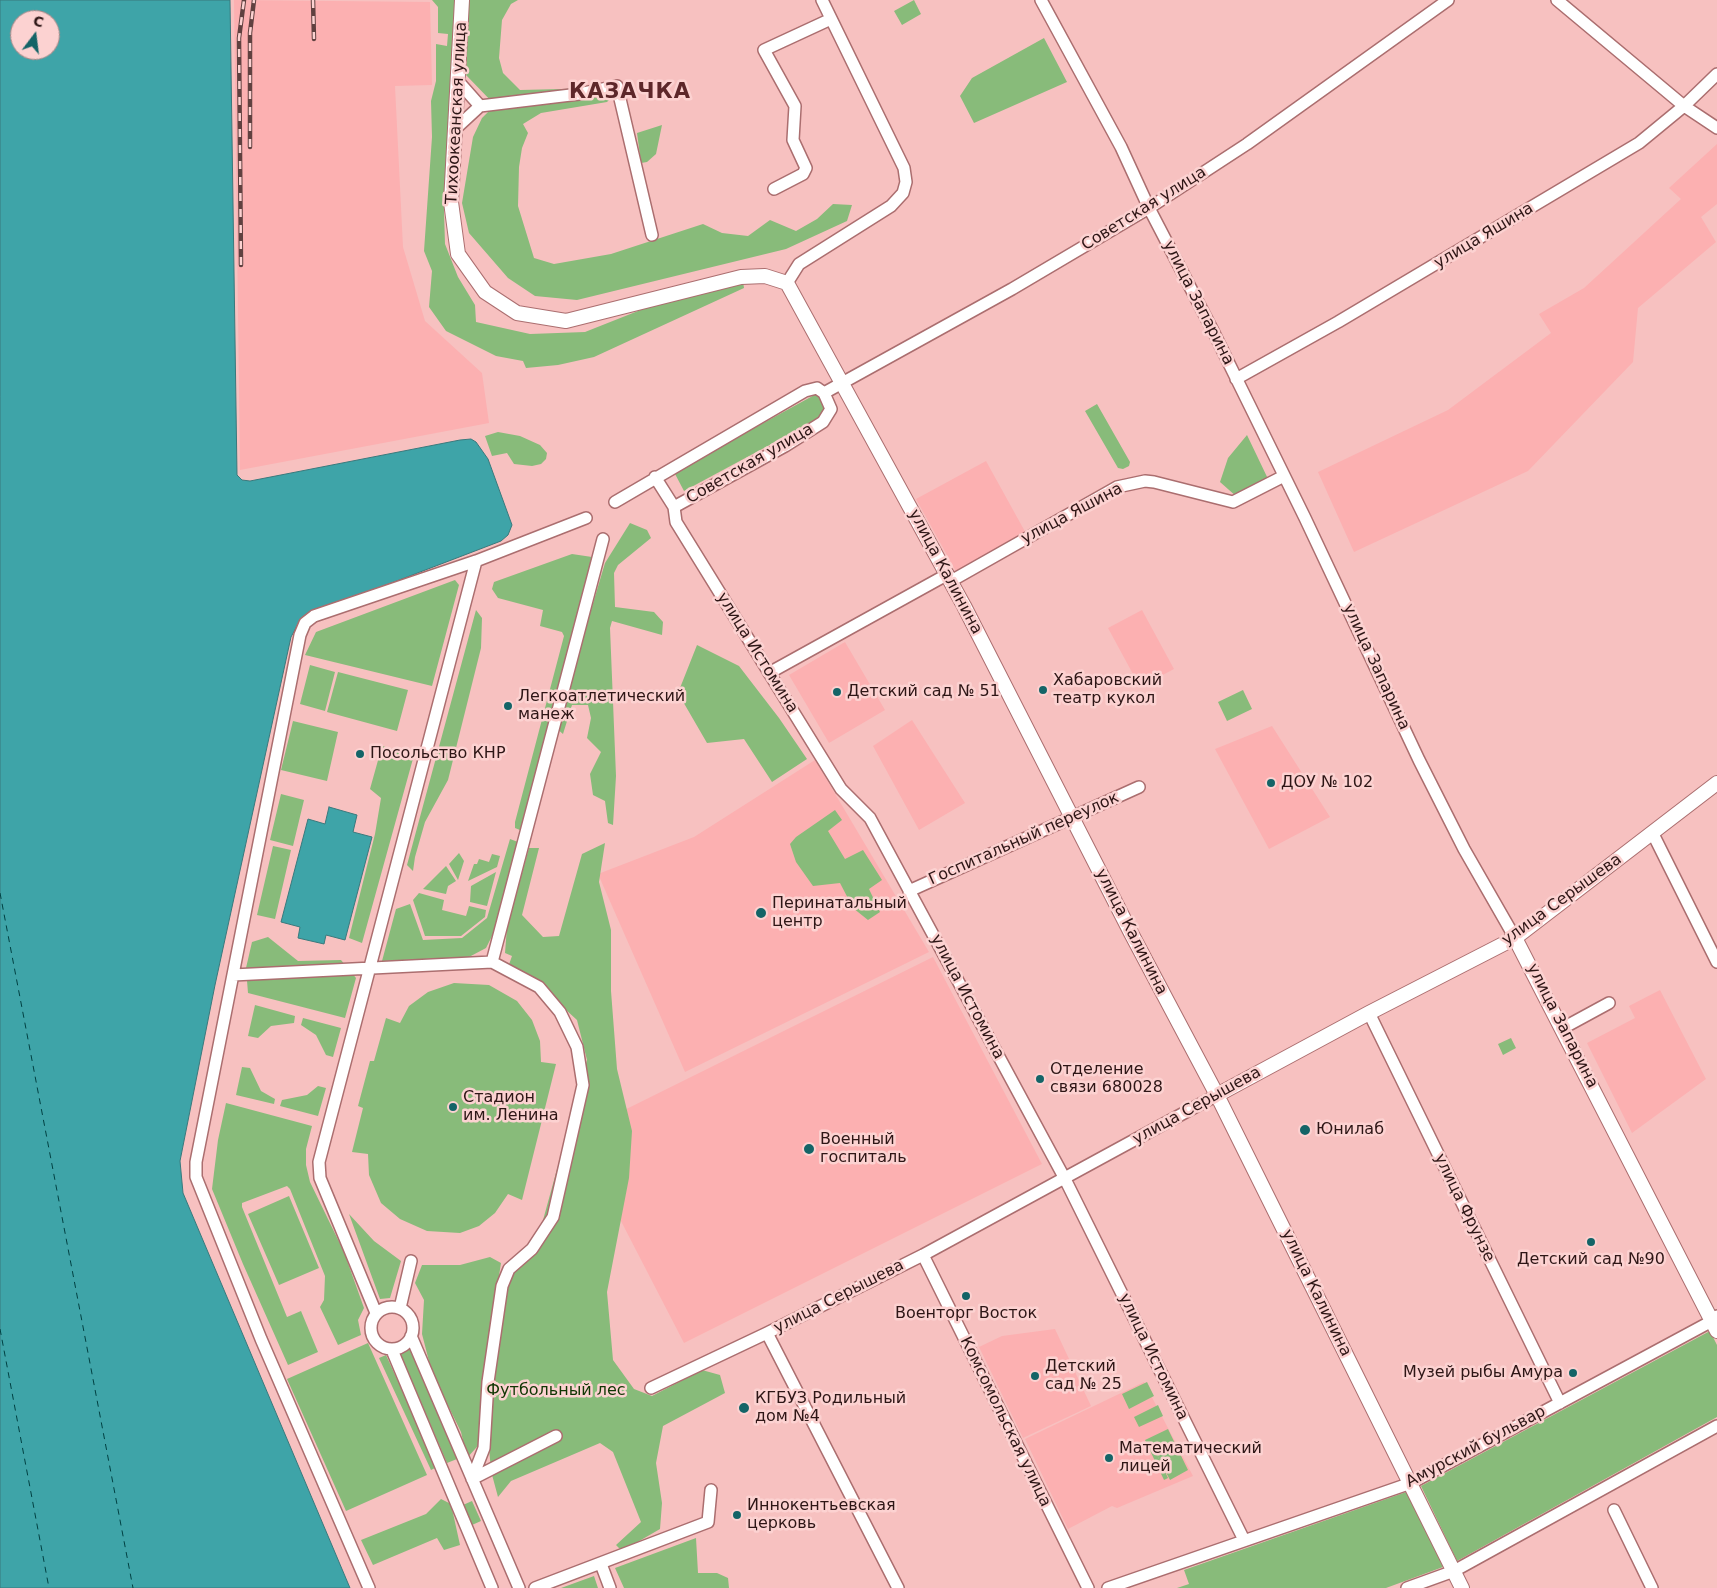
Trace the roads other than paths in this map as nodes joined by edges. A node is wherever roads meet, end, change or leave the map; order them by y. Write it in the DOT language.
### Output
graph roads {
  1 [pos="462,0"];
  2 [pos="822,0"];
  3 [pos="1041,0"];
  4 [pos="1448,0"];
  5 [pos="1557,0"];
  6 [pos="831,19"];
  7 [pos="1717,74"];
  8 [pos="457,80"];
  9 [pos="480,106"];
  10 [pos="1684,106"];
  11 [pos="1717,128"];
  12 [pos="454,130"];
  13 [pos="774,189"];
  14 [pos="1149,208"];
  15 [pos="652,235"];
  16 [pos="788,283"];
  17 [pos="1234,374"];
  18 [pos="1221,376"];
  19 [pos="842,383"];
  20 [pos="824,393"];
  21 [pos="1284,476"];
  22 [pos="655,477"];
  23 [pos="615,502"];
  24 [pos="674,507"];
  25 [pos="586,518"];
  26 [pos="603,539"];
  27 [pos="476,561"];
  28 [pos="950,578"];
  29 [pos="769,673"];
  30 [pos="1717,783"];
  31 [pos="1139,787"];
  32 [pos="1072,816"];
  33 [pos="1653,834"];
  34 [pos="909,891"];
  35 [pos="1515,938"];
  36 [pos="492,962"];
  37 [pos="1717,962"];
  38 [pos="368,967"];
  39 [pos="233,975"];
  40 [pos="1609,1003"];
  41 [pos="1369,1013"];
  42 [pos="1563,1028"];
  43 [pos="1217,1096"];
  44 [pos="1064,1179"];
  45 [pos="923,1254"];
  46 [pos="411,1261"];
  47 [pos="400,1308"];
  48 [pos="376,1313"];
  49 [pos="1715,1323"];
  50 [pos="767,1333"];
  51 [pos="412,1336"];
  52 [pos="392,1350"];
  53 [pos="651,1388"];
  54 [pos="1560,1403"];
  55 [pos="1717,1426"];
  56 [pos="556,1436"];
  57 [pos="472,1478"];
  58 [pos="1411,1483"];
  59 [pos="711,1490"];
  60 [pos="1614,1510"];
  61 [pos="1244,1540"];
  62 [pos="600,1564"];
  63 [pos="1454,1571"];
  64 [pos="369,1588"];
  65 [pos="492,1588"];
  66 [pos="519,1588"];
  67 [pos="535,1588"];
  68 [pos="610,1588"];
  69 [pos="898,1588"];
  70 [pos="1088,1588"];
  71 [pos="1108,1588"];
  72 [pos="1407,1588"];
  73 [pos="1462,1588"];
  74 [pos="1652,1588"];
  1 -- 8 [label="main road, Тихоокеанская улица"];
  2 -- 6 [label="street"];
  3 -- 14 [label="street, улица Запарина"];
  4 -- 14 [label="street, Советская улица"];
  5 -- 10 [label="street"];
  6 -- 13 [label="street"];
  6 -- 16 [label="street"];
  7 -- 10 [label="street, улица Яшина"];
  8 -- 9 [label="street"];
  8 -- 12 [label="main road, Тихоокеанская улица"];
  9 -- 12 [label="street"];
  9 -- 15 [label="street"];
  10 -- 11 [label="street"];
  10 -- 17 [label="street, улица Яшина"];
  12 -- 16 [label="main road, Тихоокеанская улица"];
  14 -- 17 [label="street, улица Запарина"];
  14 -- 19 [label="street, Советская улица"];
  16 -- 19 [label="main road, улица Калинина"];
  17 -- 18 [label="street, улица Яшина"];
  17 -- 21 [label="street, улица Запарина"];
  19 -- 20 [label="street, Советская улица"];
  19 -- 28 [label="main road, улица Калинина"];
  20 -- 22 [label="street, Советская улица"];
  20 -- 24 [label="street, Советская улица"];
  21 -- 28 [label="street, улица Яшина"];
  21 -- 35 [label="street, улица Запарина"];
  22 -- 23 [label="street, Советская улица"];
  22 -- 24 [label="street, улица Истомина"];
  24 -- 29 [label="street, улица Истомина"];
  25 -- 27 [label="street"];
  26 -- 36 [label="street"];
  27 -- 38 [label="street"];
  27 -- 39 [label="street"];
  28 -- 29 [label="street, улица Яшина"];
  28 -- 32 [label="main road, улица Калинина"];
  29 -- 34 [label="street, улица Истомина"];
  30 -- 33 [label="main road, улица Серышева"];
  31 -- 32 [label="street, Госпитальный переулок"];
  32 -- 34 [label="street, Госпитальный переулок"];
  32 -- 43 [label="main road, улица Калинина"];
  33 -- 35 [label="main road, улица Серышева"];
  33 -- 37 [label="street"];
  34 -- 44 [label="street, улица Истомина"];
  35 -- 41 [label="main road, улица Серышева"];
  35 -- 42 [label="main road, улица Запарина"];
  36 -- 38 [label="street"];
  36 -- 57 [label="street"];
  38 -- 39 [label="street"];
  38 -- 48 [label="street"];
  39 -- 64 [label="street"];
  40 -- 42 [label="street"];
  41 -- 43 [label="main road, улица Серышева"];
  41 -- 54 [label="street, улица Фрунзе"];
  42 -- 49 [label="main road, улица Запарина"];
  43 -- 44 [label="street, улица Серышева"];
  43 -- 58 [label="main road, улица Калинина"];
  44 -- 45 [label="street, улица Серышева"];
  44 -- 61 [label="street, улица Истомина"];
  45 -- 50 [label="street, улица Серышева"];
  45 -- 70 [label="street, Комсомольская улица"];
  46 -- 47 [label="street"];
  47 -- 48 [label="street"];
  47 -- 51 [label="street"];
  48 -- 52 [label="street"];
  49 -- 54 [label="street, Амурский бульвар"];
  50 -- 53 [label="street, улица Серышева"];
  50 -- 69 [label="street"];
  51 -- 52 [label="street"];
  51 -- 57 [label="street"];
  52 -- 65 [label="street"];
  54 -- 58 [label="street, Амурский бульвар"];
  55 -- 63 [label="street"];
  56 -- 57 [label="street"];
  57 -- 66 [label="street"];
  58 -- 61 [label="street, Амурский бульвар"];
  58 -- 63 [label="main road, улица Калинина"];
  59 -- 62 [label="street"];
  60 -- 74 [label="street"];
  61 -- 71 [label="street, Амурский бульвар"];
  62 -- 67 [label="street"];
  62 -- 68 [label="street"];
  63 -- 72 [label="street"];
  63 -- 73 [label="main road, улица Калинина"];
}
